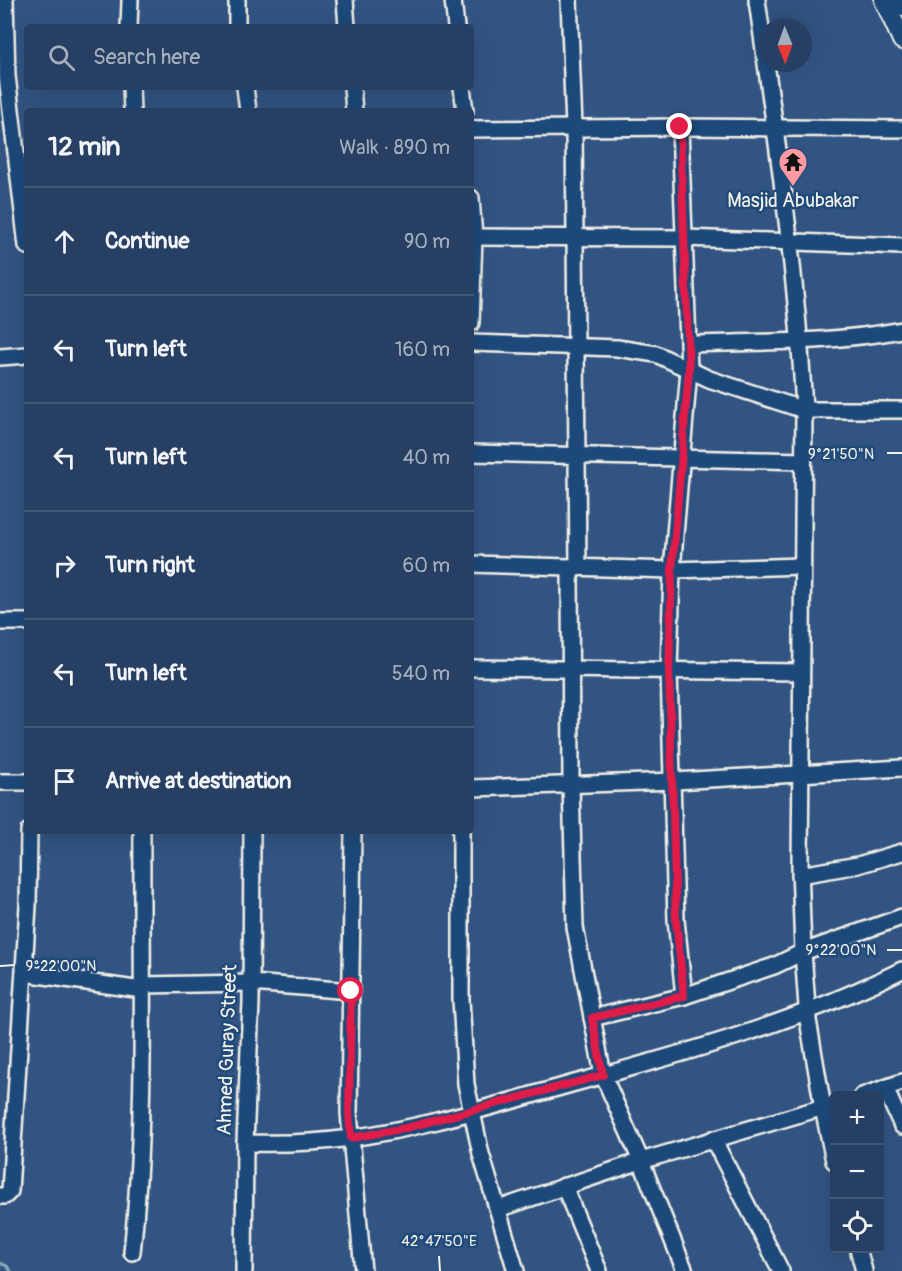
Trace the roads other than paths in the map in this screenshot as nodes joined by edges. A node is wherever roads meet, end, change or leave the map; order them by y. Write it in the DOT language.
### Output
graph roads {
  1 [pos="5,0"];
  2 [pos="130,0"];
  3 [pos="237,0"];
  4 [pos="345,0"];
  5 [pos="453,0"];
  6 [pos="569,0"];
  7 [pos="757,0"];
  8 [pos="884,0"];
  9 [pos="899,0"];
  10 [pos="902,6"];
  11 [pos="129,24"];
  12 [pos="237,24"];
  13 [pos="347,24"];
  14 [pos="456,24"];
  15 [pos="902,40"];
  16 [pos="3,61"];
  17 [pos="131,90"];
  18 [pos="245,90"];
  19 [pos="352,90"];
  20 [pos="462,90"];
  21 [pos="132,108"];
  22 [pos="248,108"];
  23 [pos="354,108"];
  24 [pos="465,108"];
  25 [pos="574,127"];
  26 [pos="680,127"];
  27 [pos="474,129"];
  28 [pos="775,129"];
  29 [pos="902,129"];
  30 [pos="20,133"];
  31 [pos="24,198"];
  32 [pos="574,236"];
  33 [pos="474,237"];
  34 [pos="685,238"];
  35 [pos="789,241"];
  36 [pos="902,246"];
  37 [pos="902,330"];
  38 [pos="800,341"];
  39 [pos="474,343"];
  40 [pos="689,344"];
  41 [pos="575,346"];
  42 [pos="24,355"];
  43 [pos="0,357"];
  44 [pos="689,370"];
  45 [pos="804,410"];
  46 [pos="902,410"];
  47 [pos="474,453"];
  48 [pos="577,457"];
  49 [pos="680,459"];
  50 [pos="803,461"];
  51 [pos="474,564"];
  52 [pos="802,566"];
  53 [pos="574,568"];
  54 [pos="672,570"];
  55 [pos="0,622"];
  56 [pos="24,622"];
  57 [pos="474,668"];
  58 [pos="571,669"];
  59 [pos="669,671"];
  60 [pos="801,672"];
  61 [pos="902,768"];
  62 [pos="802,774"];
  63 [pos="0,782"];
  64 [pos="24,782"];
  65 [pos="671,782"];
  66 [pos="571,785"];
  67 [pos="474,788"];
  68 [pos="29,834"];
  69 [pos="142,834"];
  70 [pos="252,834"];
  71 [pos="353,834"];
  72 [pos="461,834"];
  73 [pos="902,852"];
  74 [pos="800,875"];
  75 [pos="902,917"];
  76 [pos="803,952"];
  77 [pos="902,970"];
  78 [pos="24,972"];
  79 [pos="250,983"];
  80 [pos="142,987"];
  81 [pos="351,991"];
  82 [pos="684,996"];
  83 [pos="808,1011"];
  84 [pos="592,1018"];
  85 [pos="603,1075"];
  86 [pos="902,1082"];
  87 [pos="885,1088"];
  88 [pos="875,1091"];
  89 [pos="829,1106"];
  90 [pos="471,1111"];
  91 [pos="902,1126"];
  92 [pos="351,1138"];
  93 [pos="713,1138"];
  94 [pos="245,1143"];
  95 [pos="833,1145"];
  96 [pos="641,1161"];
  97 [pos="564,1186"];
  98 [pos="0,1196"];
  99 [pos="498,1209"];
  100 [pos="132,1252"];
  101 [pos="859,1253"];
  102 [pos="244,1271"];
  103 [pos="363,1271"];
  104 [pos="516,1271"];
  105 [pos="599,1271"];
  106 [pos="685,1271"];
  107 [pos="781,1271"];
  108 [pos="864,1271"];
  1 -- 16 [label="street"];
  2 -- 11 [label="street"];
  3 -- 12 [label="street"];
  4 -- 13 [label="street"];
  5 -- 14 [label="street"];
  6 -- 25 [label="street"];
  7 -- 28 [label="street"];
  8 -- 15 [label="main road"];
  9 -- 10 [label="main road"];
  16 -- 30 [label="street"];
  17 -- 21 [label="street"];
  18 -- 22 [label="street"];
  19 -- 23 [label="street"];
  20 -- 24 [label="street"];
  25 -- 26 [label="street"];
  25 -- 27 [label="street"];
  25 -- 32 [label="street"];
  26 -- 28 [label="street"];
  26 -- 34 [label="street"];
  28 -- 29 [label="street"];
  28 -- 35 [label="street"];
  30 -- 31 [label="street"];
  32 -- 33 [label="street"];
  32 -- 34 [label="street"];
  32 -- 41 [label="street"];
  34 -- 35 [label="street"];
  34 -- 40 [label="street"];
  35 -- 36 [label="street"];
  35 -- 38 [label="street"];
  37 -- 38 [label="street"];
  38 -- 40 [label="street"];
  38 -- 45 [label="street"];
  39 -- 41 [label="street"];
  40 -- 44 [label="street"];
  41 -- 44 [label="street"];
  41 -- 48 [label="street"];
  42 -- 43 [label="street"];
  44 -- 45 [label="street"];
  44 -- 49 [label="street"];
  45 -- 46 [label="street"];
  45 -- 50 [label="street"];
  47 -- 48 [label="street"];
  48 -- 49 [label="street"];
  48 -- 53 [label="street"];
  49 -- 50 [label="street"];
  49 -- 54 [label="street"];
  50 -- 52 [label="street"];
  51 -- 53 [label="street"];
  52 -- 54 [label="street"];
  52 -- 60 [label="street"];
  53 -- 54 [label="street"];
  53 -- 58 [label="street"];
  54 -- 59 [label="street"];
  55 -- 56 [label="street"];
  57 -- 58 [label="street"];
  58 -- 59 [label="street"];
  58 -- 66 [label="street"];
  59 -- 60 [label="street"];
  59 -- 65 [label="street"];
  60 -- 62 [label="street"];
  61 -- 62 [label="street"];
  62 -- 65 [label="street"];
  62 -- 74 [label="street"];
  63 -- 64 [label="street"];
  65 -- 66 [label="street"];
  65 -- 82 [label="street"];
  66 -- 67 [label="street"];
  66 -- 84 [label="street"];
  68 -- 78 [label="street"];
  69 -- 80 [label="street"];
  70 -- 79 [label="street, Ahmed Guray Street"];
  71 -- 81 [label="street"];
  72 -- 90 [label="street"];
  73 -- 74 [label="street"];
  74 -- 76 [label="street"];
  75 -- 76 [label="street"];
  76 -- 82 [label="street"];
  76 -- 83 [label="street"];
  77 -- 83 [label="street"];
  78 -- 80 [label="street"];
  78 -- 98 [label="street"];
  79 -- 80 [label="street"];
  79 -- 81 [label="street"];
  79 -- 94 [label="street, Ahmed Guray Street"];
  80 -- 100 [label="street"];
  81 -- 92 [label="street"];
  82 -- 84 [label="street"];
  83 -- 85 [label="street"];
  83 -- 89 [label="street"];
  84 -- 85 [label="street"];
  85 -- 90 [label="street"];
  85 -- 96 [label="street"];
  86 -- 87 [label="street"];
  87 -- 88 [label="street"];
  87 -- 91 [label="street"];
  89 -- 93 [label="street"];
  89 -- 95 [label="street"];
  90 -- 92 [label="street"];
  90 -- 99 [label="street"];
  92 -- 94 [label="street"];
  92 -- 103 [label="street"];
  93 -- 96 [label="street"];
  93 -- 107 [label="street"];
  94 -- 102 [label="street, Ahmed Guray Street"];
  96 -- 97 [label="street"];
  96 -- 106 [label="street"];
  97 -- 99 [label="street"];
  97 -- 105 [label="street"];
  99 -- 104 [label="street"];
  101 -- 108 [label="street"];
}
